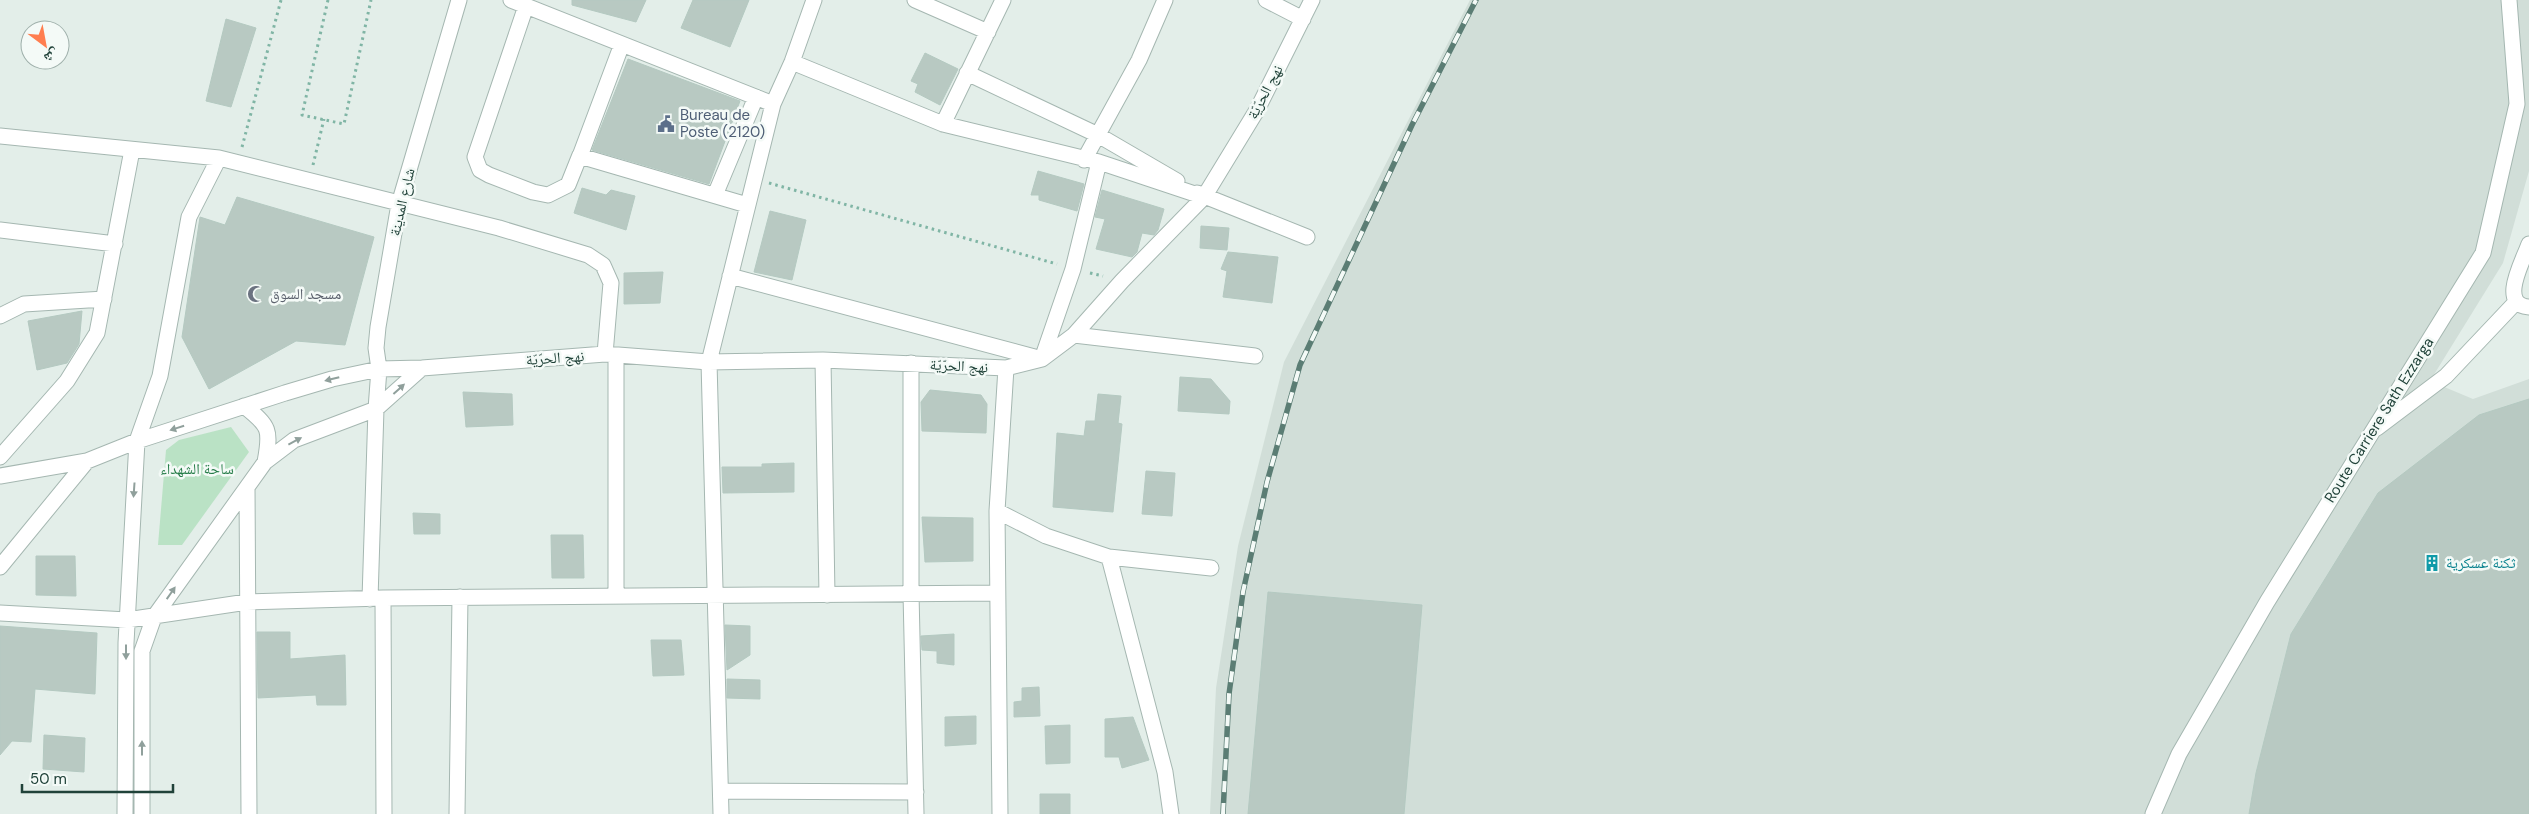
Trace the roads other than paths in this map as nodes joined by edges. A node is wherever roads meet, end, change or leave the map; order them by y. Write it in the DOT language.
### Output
graph roads {
  1 [pos="459,0"];
  2 [pos="511,0"];
  3 [pos="814,0"];
  4 [pos="915,0"];
  5 [pos="1003,0"];
  6 [pos="1165,0"];
  7 [pos="1266,0"];
  8 [pos="1312,0"];
  9 [pos="2509,0"];
  10 [pos="526,6"];
  11 [pos="1303,19"];
  12 [pos="988,32"];
  13 [pos="622,44"];
  14 [pos="792,62"];
  15 [pos="967,73"];
  16 [pos="756,97"];
  17 [pos="773,104"];
  18 [pos="944,124"];
  19 [pos="1098,135"];
  20 [pos="0,136"];
  21 [pos="139,151"];
  22 [pos="580,155"];
  23 [pos="214,158"];
  24 [pos="1092,161"];
  25 [pos="715,195"];
  26 [pos="1204,197"];
  27 [pos="399,204"];
  28 [pos="747,205"];
  29 [pos="0,230"];
  30 [pos="1307,237"];
  31 [pos="114,244"];
  32 [pos="2529,244"];
  33 [pos="730,276"];
  34 [pos="104,299"];
  35 [pos="2522,305"];
  36 [pos="0,316"];
  37 [pos="1074,335"];
  38 [pos="610,354"];
  39 [pos="1255,356"];
  40 [pos="1042,359"];
  41 [pos="823,360"];
  42 [pos="709,362"];
  43 [pos="911,363"];
  44 [pos="422,368"];
  45 [pos="1006,368"];
  46 [pos="380,369"];
  47 [pos="244,406"];
  48 [pos="376,409"];
  49 [pos="2371,432"];
  50 [pos="137,442"];
  51 [pos="0,457"];
  52 [pos="87,461"];
  53 [pos="265,462"];
  54 [pos="0,476"];
  55 [pos="247,486"];
  56 [pos="997,511"];
  57 [pos="1109,557"];
  58 [pos="0,567"];
  59 [pos="1211,568"];
  60 [pos="997,592"];
  61 [pos="911,594"];
  62 [pos="716,595"];
  63 [pos="827,595"];
  64 [pos="616,596"];
  65 [pos="460,597"];
  66 [pos="376,598"];
  67 [pos="247,602"];
  68 [pos="0,613"];
  69 [pos="154,617"];
  70 [pos="127,620"];
  71 [pos="721,791"];
  72 [pos="916,792"];
  73 [pos="126,814"];
  74 [pos="142,814"];
  75 [pos="249,814"];
  76 [pos="384,814"];
  77 [pos="458,814"];
  78 [pos="721,814"];
  79 [pos="916,814"];
  80 [pos="1000,814"];
  81 [pos="1171,814"];
  82 [pos="2153,814"];
  1 -- 27 [label="street, شارع المدينة"];
  2 -- 10 [label="street"];
  3 -- 14 [label="street"];
  4 -- 12 [label="street"];
  5 -- 12 [label="street"];
  6 -- 19 [label="street"];
  7 -- 11 [label="street"];
  8 -- 11 [label="street, نهج الحرّيّة"];
  9 -- 49 [label="street, Route Carriere Sath Ezzarga"];
  10 -- 13 [label="street"];
  10 -- 22 [label="street"];
  11 -- 26 [label="street, نهج الحرّيّة"];
  12 -- 15 [label="street"];
  13 -- 16 [label="street"];
  13 -- 22 [label="street"];
  14 -- 17 [label="street"];
  14 -- 18 [label="street"];
  15 -- 18 [label="street"];
  15 -- 19 [label="street"];
  16 -- 17 [label="street"];
  16 -- 25 [label="street"];
  17 -- 28 [label="street"];
  18 -- 24 [label="street"];
  19 -- 24 [label="street"];
  19 -- 26 [label="street"];
  20 -- 21 [label="street"];
  21 -- 23 [label="street"];
  21 -- 31 [label="street"];
  22 -- 25 [label="street"];
  23 -- 27 [label="street"];
  23 -- 50 [label="street"];
  24 -- 26 [label="street"];
  24 -- 40 [label="street"];
  25 -- 28 [label="street"];
  26 -- 30 [label="street"];
  26 -- 37 [label="street, نهج الحرّيّة"];
  27 -- 38 [label="street"];
  27 -- 46 [label="street, شارع المدينة"];
  28 -- 33 [label="street"];
  29 -- 31 [label="street"];
  31 -- 34 [label="street"];
  32 -- 35 [label="street"];
  33 -- 40 [label="street"];
  33 -- 42 [label="street"];
  34 -- 36 [label="street"];
  34 -- 51 [label="street"];
  35 -- 49 [label="street"];
  37 -- 39 [label="street"];
  37 -- 40 [label="street, نهج الحرّيّة"];
  38 -- 42 [label="street, نهج الحرّيّة"];
  38 -- 44 [label="street, نهج الحرّيّة"];
  38 -- 64 [label="street"];
  40 -- 45 [label="street, نهج الحرّيّة"];
  41 -- 42 [label="street, نهج الحرّيّة"];
  41 -- 43 [label="street, نهج الحرّيّة"];
  41 -- 63 [label="street"];
  42 -- 62 [label="street"];
  43 -- 45 [label="street, نهج الحرّيّة"];
  43 -- 61 [label="street"];
  44 -- 46 [label="street, نهج الحرّيّة"];
  48 -- 44 [label="street, one-way"];
  45 -- 56 [label="street"];
  46 -- 47 [label="street, نهج الحرّيّة, one-way"];
  46 -- 48 [label="street, شارع المدينة"];
  47 -- 50 [label="street, نهج الحرّيّة, one-way"];
  47 -- 53 [label="street"];
  53 -- 48 [label="street, one-way"];
  48 -- 66 [label="street, شارع المدينة"];
  49 -- 82 [label="street, Route Carriere Sath Ezzarga"];
  50 -- 52 [label="street, نهج الحرّيّة"];
  50 -- 70 [label="street, one-way"];
  52 -- 54 [label="street, نهج الحرّيّة"];
  52 -- 58 [label="street"];
  53 -- 55 [label="street"];
  55 -- 67 [label="street"];
  69 -- 55 [label="street, one-way"];
  56 -- 57 [label="street"];
  56 -- 60 [label="street"];
  57 -- 59 [label="street"];
  57 -- 81 [label="street"];
  60 -- 61 [label="street"];
  60 -- 80 [label="street"];
  61 -- 63 [label="street"];
  61 -- 72 [label="street"];
  62 -- 63 [label="street"];
  62 -- 64 [label="street"];
  62 -- 71 [label="street"];
  64 -- 65 [label="street"];
  65 -- 66 [label="street"];
  65 -- 77 [label="street"];
  66 -- 67 [label="street"];
  66 -- 76 [label="street, شارع المدينة"];
  67 -- 69 [label="street"];
  67 -- 75 [label="street"];
  68 -- 70 [label="street"];
  69 -- 70 [label="street"];
  74 -- 69 [label="street, one-way"];
  70 -- 73 [label="street, one-way"];
  71 -- 72 [label="street"];
  71 -- 78 [label="street"];
  72 -- 79 [label="street"];
}
